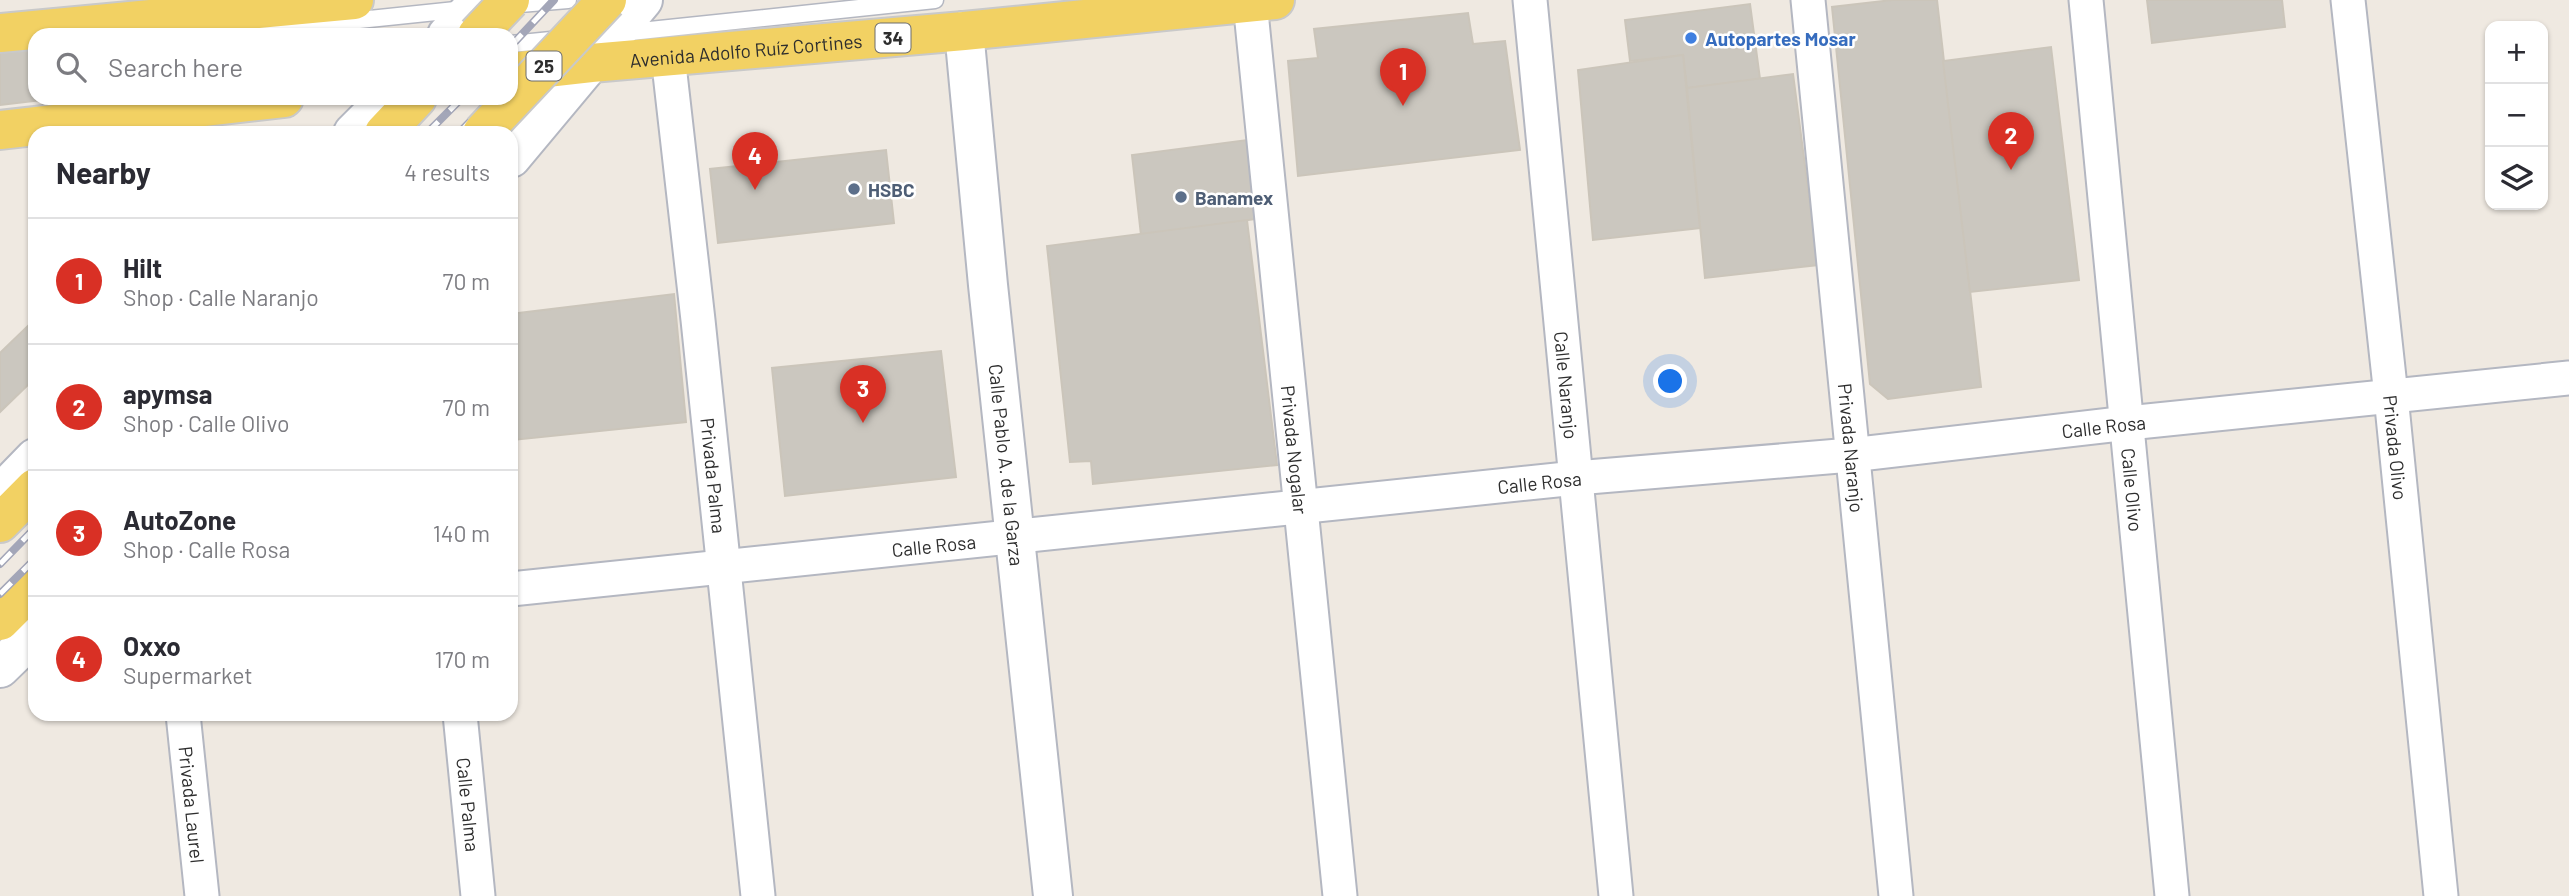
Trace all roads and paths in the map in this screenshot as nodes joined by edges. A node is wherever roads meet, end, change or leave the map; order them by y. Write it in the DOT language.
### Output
graph roads {
  1 [pos="354,0"];
  2 [pos="510,0"];
  3 [pos="568,0"];
  4 [pos="643,0"];
  5 [pos="935,0"];
  6 [pos="1530,0"];
  7 [pos="1808,0"];
  8 [pos="2086,0"];
  9 [pos="2348,0"];
  10 [pos="1262,1"];
  11 [pos="477,14"];
  12 [pos="202,16"];
  13 [pos="59,28"];
  14 [pos="457,28"];
  15 [pos="28,31"];
  16 [pos="964,31"];
  17 [pos="604,32"];
  18 [pos="0,33"];
  19 [pos="518,43"];
  20 [pos="668,56"];
  21 [pos="518,69"];
  22 [pos="518,103"];
  23 [pos="242,105"];
  24 [pos="381,105"];
  25 [pos="411,105"];
  26 [pos="516,105"];
  27 [pos="127,124"];
  28 [pos="85,126"];
  29 [pos="360,126"];
  30 [pos="391,126"];
  31 [pos="490,126"];
  32 [pos="28,129"];
  33 [pos="0,130"];
  34 [pos="518,149"];
  35 [pos="2569,377"];
  36 [pos="2391,397"];
  37 [pos="2128,422"];
  38 [pos="1851,455"];
  39 [pos="28,465"];
  40 [pos="1576,478"];
  41 [pos="0,494"];
  42 [pos="28,495"];
  43 [pos="1301,508"];
  44 [pos="0,523"];
  45 [pos="1014,536"];
  46 [pos="723,568"];
  47 [pos="518,588"];
  48 [pos="26,631"];
  49 [pos="0,668"];
  50 [pos="184,721"];
  51 [pos="461,721"];
  52 [pos="202,896"];
  53 [pos="478,896"];
  54 [pos="758,896"];
  55 [pos="1053,896"];
  56 [pos="1340,896"];
  57 [pos="1616,896"];
  58 [pos="1896,896"];
  59 [pos="2172,896"];
  60 [pos="2441,896"];
  1 -- 12 [label="main road"];
  2 -- 11 [label="main road, bridge"];
  3 -- 11 [label="lane"];
  4 -- 17 [label="street"];
  5 -- 17 [label="lane"];
  6 -- 40 [label="street, Calle Naranjo"];
  7 -- 38 [label="street, Privada Naranjo"];
  8 -- 37 [label="street, Calle Olivo"];
  9 -- 36 [label="street, Privada Olivo"];
  10 -- 16 [label="main road, Avenida Adolfo Ruíz Cortines / 34"];
  10 -- 43 [label="street, Privada Nogalar"];
  11 -- 12 [label="lane"];
  11 -- 14 [label="street"];
  12 -- 13 [label="main road"];
  15 -- 18 [label="main road"];
  16 -- 20 [label="main road, Avenida Adolfo Ruíz Cortines / 34"];
  16 -- 45 [label="street, Calle Pablo A. de la Garza"];
  17 -- 19 [label="lane"];
  17 -- 20 [label="main road, Avenida Adolfo Ruíz Cortines / 34"];
  17 -- 21 [label="main road, Avenida Adolfo Ruíz Cortines / 34"];
  17 -- 22 [label="main road, 25, bridge"];
  17 -- 34 [label="street"];
  20 -- 46 [label="street, Privada Palma"];
  23 -- 27 [label="main road"];
  24 -- 29 [label="street"];
  25 -- 30 [label="main road"];
  26 -- 31 [label="main road, 25, bridge"];
  27 -- 28 [label="main road"];
  32 -- 33 [label="main road"];
  35 -- 36 [label="street, Calle Rosa"];
  36 -- 37 [label="street, Calle Rosa"];
  36 -- 60 [label="street, Privada Olivo"];
  37 -- 38 [label="street, Calle Rosa"];
  37 -- 59 [label="street, Calle Olivo"];
  38 -- 40 [label="street, Calle Rosa"];
  38 -- 58 [label="street, Privada Naranjo"];
  39 -- 41 [label="street"];
  40 -- 43 [label="street, Calle Rosa"];
  40 -- 57 [label="street, Calle Naranjo"];
  42 -- 44 [label="main road"];
  43 -- 45 [label="street, Calle Rosa"];
  43 -- 56 [label="street, Privada Nogalar"];
  45 -- 46 [label="street, Calle Rosa"];
  45 -- 55 [label="street, Calle Pablo A. de la Garza"];
  46 -- 47 [label="street, Calle Rosa"];
  46 -- 54 [label="street, Privada Palma"];
  48 -- 49 [label="street"];
  50 -- 52 [label="street, Privada Laurel"];
  51 -- 53 [label="street, Calle Palma"];
}
